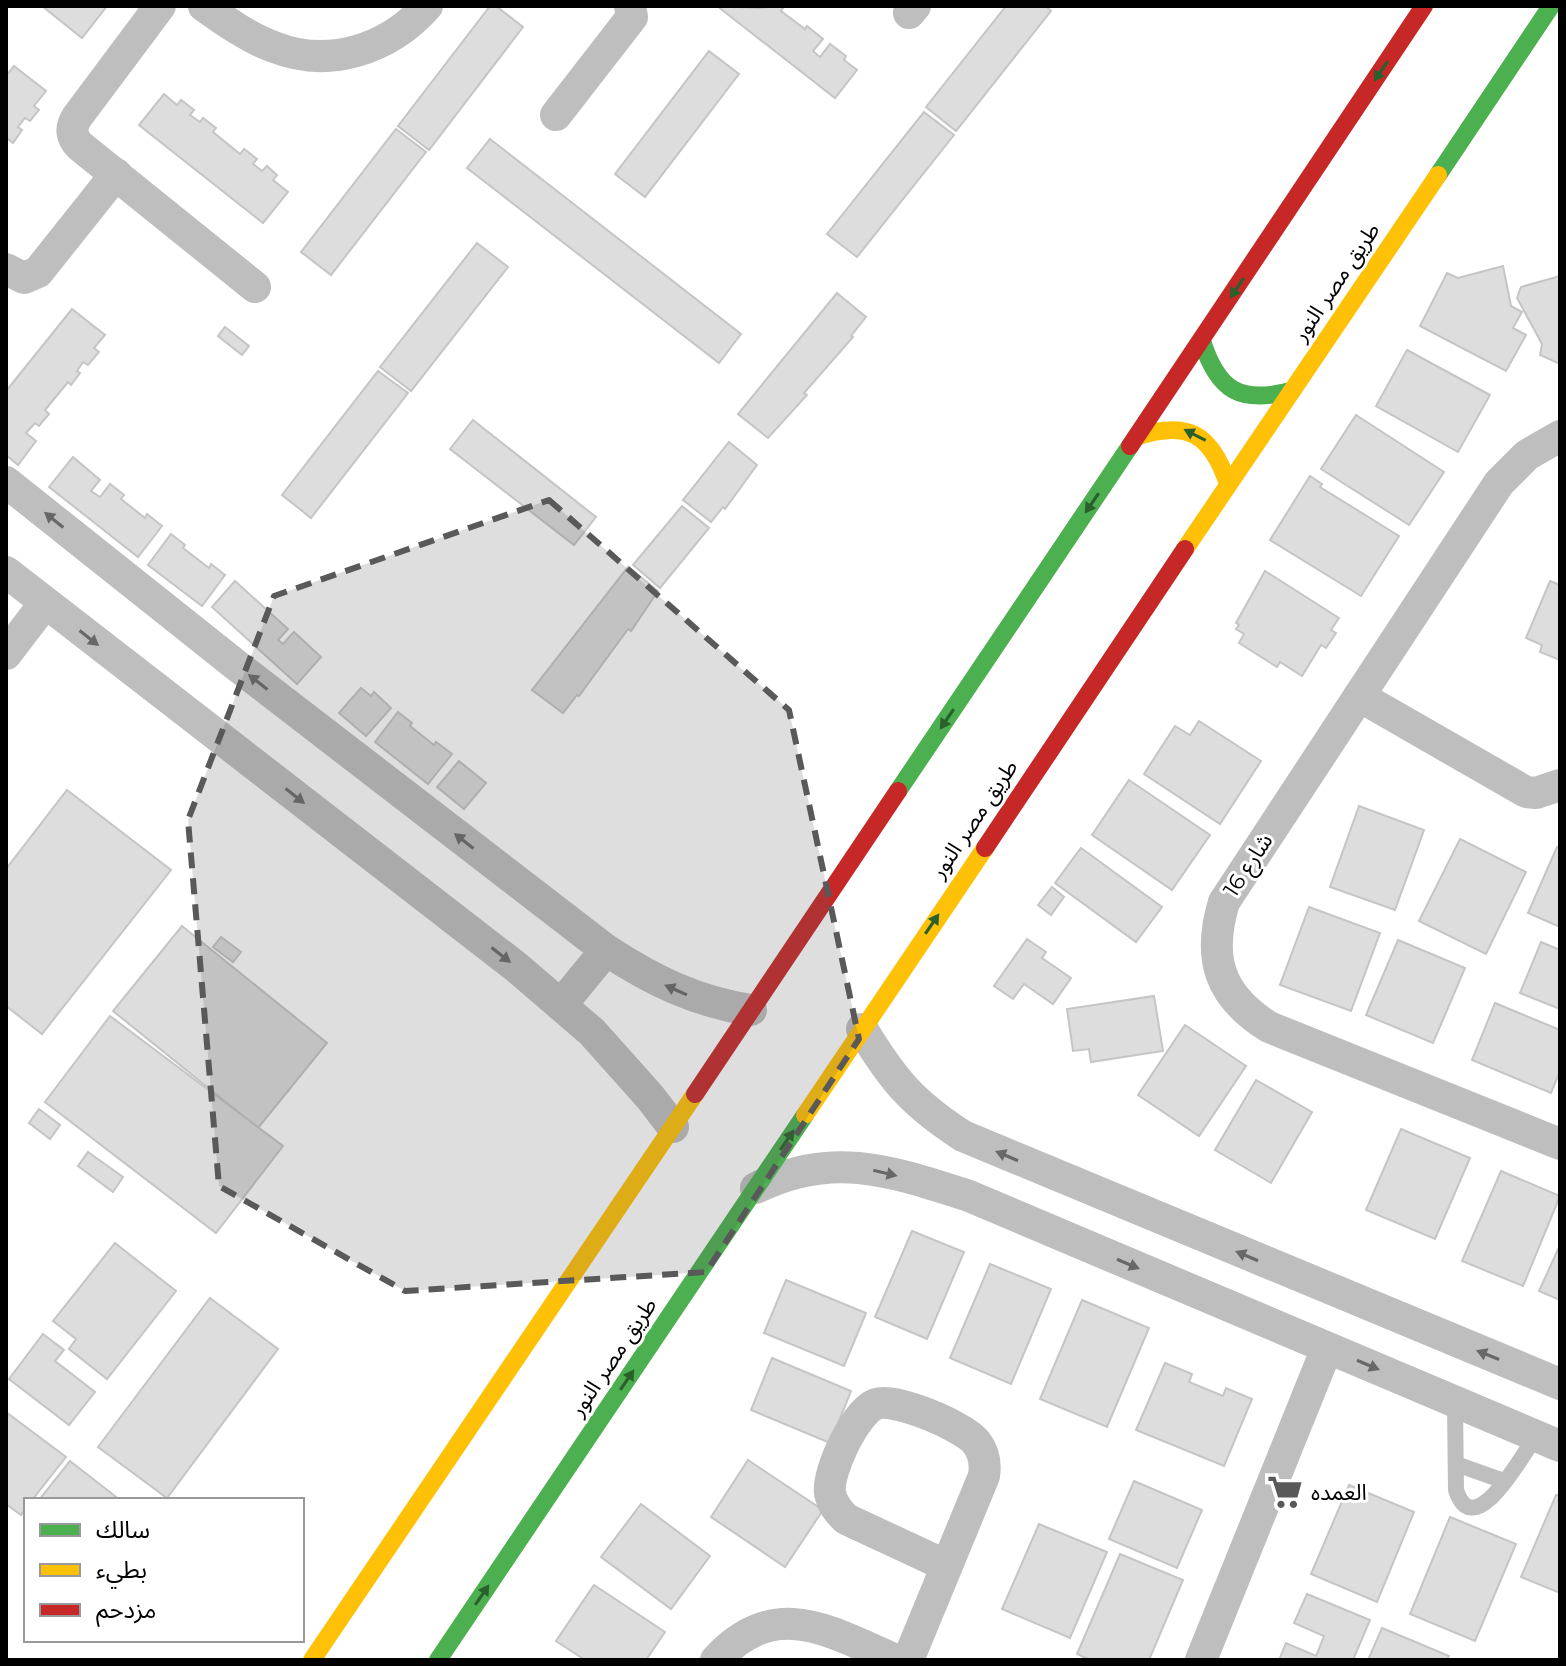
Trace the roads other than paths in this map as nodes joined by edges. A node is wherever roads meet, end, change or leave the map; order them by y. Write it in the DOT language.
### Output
graph roads {
  1 [pos="160,6"];
  2 [pos="204,6"];
  3 [pos="427,6"];
  4 [pos="630,6"];
  5 [pos="1424,6"];
  6 [pos="1551,6"];
  7 [pos="556,115"];
  8 [pos="116,174"];
  9 [pos="6,269"];
  10 [pos="255,287"];
  11 [pos="1202,341"];
  12 [pos="1291,391"];
  13 [pos="1560,436"];
  14 [pos="1136,437"];
  15 [pos="6,482"];
  16 [pos="1228,484"];
  17 [pos="6,572"];
  18 [pos="45,603"];
  19 [pos="6,654"];
  20 [pos="1359,696"];
  21 [pos="1560,785"];
  22 [pos="606,950"];
  23 [pos="561,1005"];
  24 [pos="751,1010"];
  25 [pos="862,1029"];
  26 [pos="673,1127"];
  27 [pos="1560,1144"];
  28 [pos="756,1188"];
  29 [pos="1327,1348"];
  30 [pos="1560,1384"];
  31 [pos="1455,1403"];
  32 [pos="1548,1441"];
  33 [pos="1456,1464"];
  34 [pos="1504,1481"];
  35 [pos="947,1566"];
  36 [pos="312,1660"];
  37 [pos="438,1660"];
  38 [pos="716,1660"];
  39 [pos="896,1660"];
  40 [pos="908,1660"];
  41 [pos="1201,1660"];
  1 -- 8 [label="street"];
  2 -- 3 [label="street"];
  4 -- 7 [label="street"];
  5 -- 11 [label="street, one-way"];
  6 -- 12 [label="street, طريق مصر النور"];
  8 -- 9 [label="street"];
  8 -- 10 [label="street"];
  11 -- 12 [label="street"];
  11 -- 14 [label="street"];
  12 -- 16 [label="street, طريق مصر النور"];
  13 -- 20 [label="street, شارع 16"];
  16 -- 14 [label="street, one-way"];
  14 -- 24 [label="street, one-way"];
  22 -- 15 [label="street, one-way"];
  25 -- 16 [label="street, طريق مصر النور, one-way"];
  17 -- 18 [label="street"];
  18 -- 19 [label="street"];
  18 -- 23 [label="street, one-way"];
  20 -- 21 [label="street"];
  20 -- 27 [label="street, شارع 16"];
  22 -- 23 [label="street"];
  24 -- 22 [label="street, one-way"];
  23 -- 26 [label="street"];
  24 -- 26 [label="street"];
  28 -- 25 [label="street, طريق مصر النور, one-way"];
  30 -- 25 [label="street, one-way"];
  26 -- 36 [label="street"];
  28 -- 29 [label="street, one-way"];
  37 -- 28 [label="street, طريق مصر النور, one-way"];
  29 -- 31 [label="street, one-way"];
  29 -- 41 [label="street"];
  31 -- 32 [label="street"];
  31 -- 33 [label="lane"];
  32 -- 34 [label="lane"];
  33 -- 34 [label="lane"];
  33 -- 34 [label="lane"];
  35 -- 35 [label="street"];
  35 -- 40 [label="street"];
  38 -- 39 [label="street"];
}
